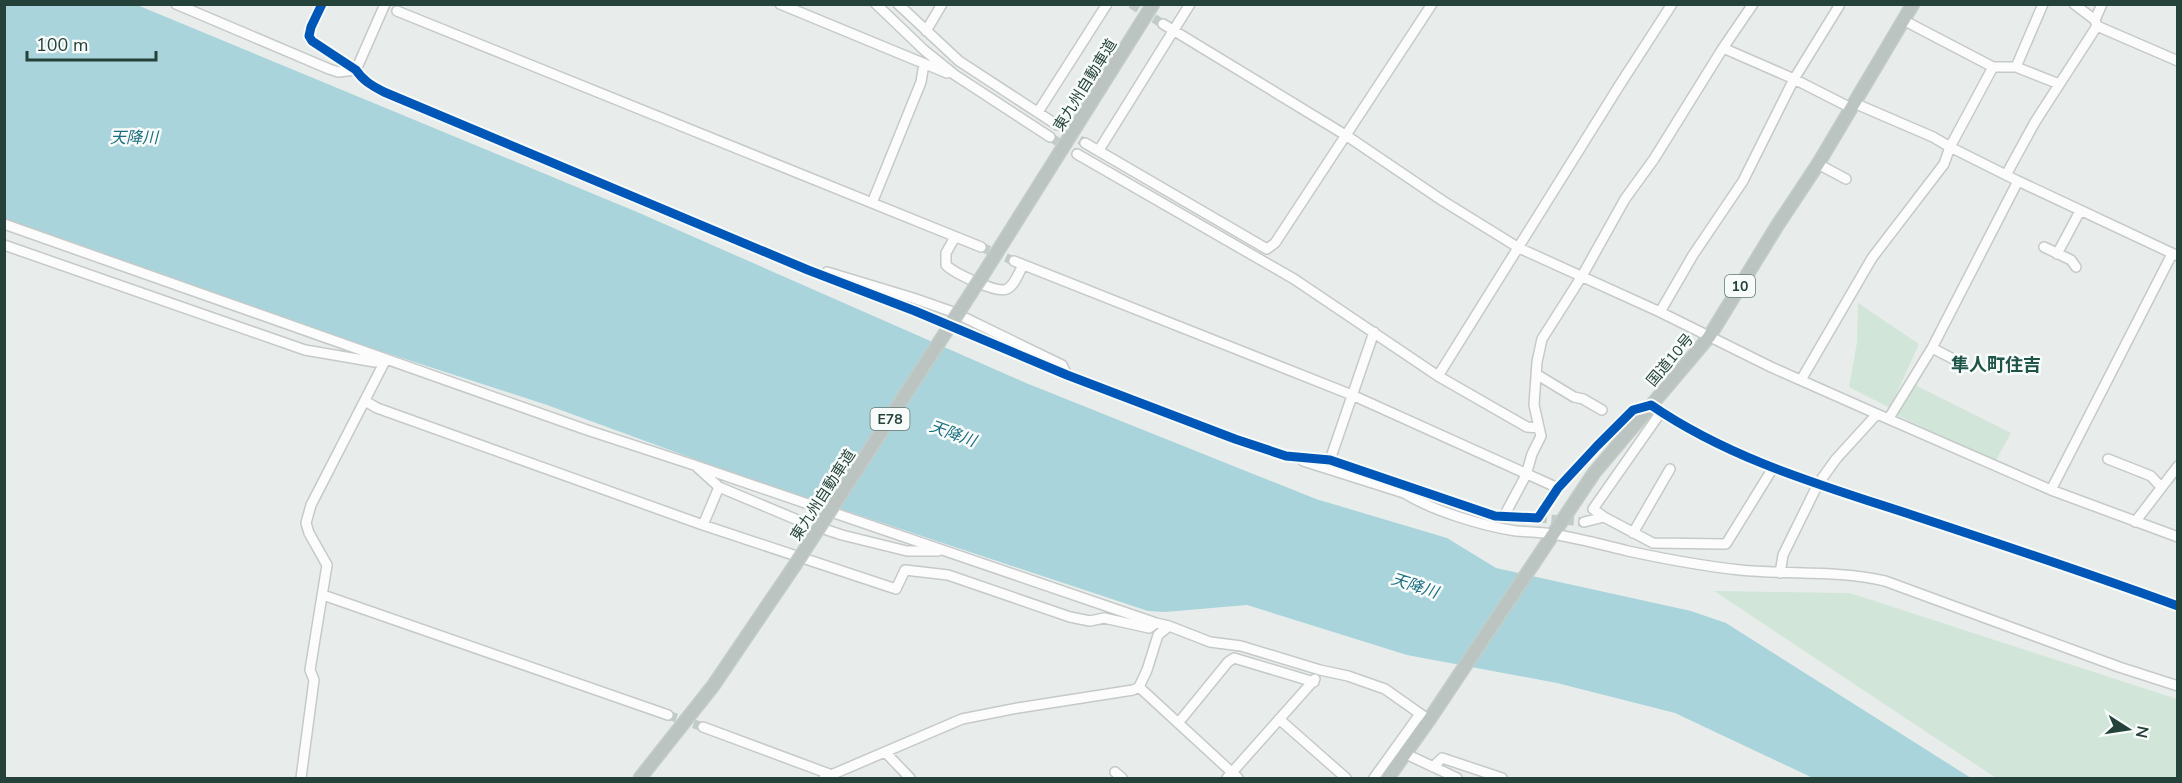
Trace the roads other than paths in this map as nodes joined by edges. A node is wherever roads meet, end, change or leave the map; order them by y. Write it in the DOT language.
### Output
graph roads {
  1 [pos="176,4"];
  2 [pos="321,4"];
  3 [pos="385,4"];
  4 [pos="780,4"];
  5 [pos="876,4"];
  6 [pos="898,4"];
  7 [pos="942,4"];
  8 [pos="1107,4"];
  9 [pos="1152,4"];
  10 [pos="1190,4"];
  11 [pos="1432,4"];
  12 [pos="1672,4"];
  13 [pos="1753,4"];
  14 [pos="1838,4"];
  15 [pos="1913,4"];
  16 [pos="2043,4"];
  17 [pos="2074,4"];
  18 [pos="2102,4"];
  19 [pos="397,11"];
  20 [pos="1905,21"];
  21 [pos="2096,23"];
  22 [pos="1163,24"];
  23 [pos="1173,30"];
  24 [pos="926,31"];
  25 [pos="1723,48"];
  26 [pos="2178,61"];
  27 [pos="924,64"];
  28 [pos="2016,67"];
  29 [pos="1994,68"];
  30 [pos="356,70"];
  31 [pos="955,75"];
  32 [pos="1794,80"];
  33 [pos="2059,84"];
  34 [pos="1852,106"];
  35 [pos="1038,112"];
  36 [pos="1057,125"];
  37 [pos="1347,136"];
  38 [pos="1050,137"];
  39 [pos="1950,147"];
  40 [pos="1099,150"];
  41 [pos="1818,164"];
  42 [pos="2006,175"];
  43 [pos="1846,179"];
  44 [pos="2018,182"];
  45 [pos="872,202"];
  46 [pos="2080,211"];
  47 [pos="4,224"];
  48 [pos="955,237"];
  49 [pos="4,245"];
  50 [pos="981,247"];
  51 [pos="2043,247"];
  52 [pos="1519,248"];
  53 [pos="2057,254"];
  54 [pos="2175,255"];
  55 [pos="2076,267"];
  56 [pos="1582,276"];
  57 [pos="1660,312"];
  58 [pos="1374,332"];
  59 [pos="1709,337"];
  60 [pos="1932,348"];
  61 [pos="386,359"];
  62 [pos="1963,364"];
  63 [pos="1536,374"];
  64 [pos="1438,376"];
  65 [pos="1801,380"];
  66 [pos="1352,395"];
  67 [pos="365,401"];
  68 [pos="1656,409"];
  69 [pos="1602,410"];
  70 [pos="1877,414"];
  71 [pos="1890,418"];
  72 [pos="1539,428"];
  73 [pos="1286,456"];
  74 [pos="2108,459"];
  75 [pos="1330,460"];
  76 [pos="694,465"];
  77 [pos="2178,466"];
  78 [pos="1773,468"];
  79 [pos="1670,469"];
  80 [pos="1526,475"];
  81 [pos="1818,484"];
  82 [pos="719,487"];
  83 [pos="2160,487"];
  84 [pos="1558,488"];
  85 [pos="2051,490"];
  86 [pos="1470,508"];
  87 [pos="1604,517"];
  88 [pos="1503,518"];
  89 [pos="1584,522"];
  90 [pos="2135,522"];
  91 [pos="703,525"];
  92 [pos="1491,526"];
  93 [pos="1633,533"];
  94 [pos="1553,534"];
  95 [pos="2178,537"];
  96 [pos="1653,543"];
  97 [pos="946,550"];
  98 [pos="1650,556"];
  99 [pos="1780,573"];
  100 [pos="323,595"];
  101 [pos="2178,606"];
  102 [pos="1156,623"];
  103 [pos="1169,626"];
  104 [pos="1320,670"];
  105 [pos="1314,682"];
  106 [pos="2178,686"];
  107 [pos="1139,687"];
  108 [pos="668,716"];
  109 [pos="1425,717"];
  110 [pos="1279,719"];
  111 [pos="1179,722"];
  112 [pos="703,727"];
  113 [pos="885,752"];
  114 [pos="1406,754"];
  115 [pos="1433,767"];
  116 [pos="828,777"];
  117 [pos="1232,777"];
  118 [pos="1451,777"];
  119 [pos="301,778"];
  120 [pos="640,778"];
  121 [pos="910,778"];
  122 [pos="1346,778"];
  123 [pos="1374,778"];
  124 [pos="1388,778"];
  125 [pos="1502,778"];
  1 -- 30 [label="street"];
  2 -- 30 [label="street"];
  3 -- 30 [label="street"];
  4 -- 27 [label="street"];
  5 -- 31 [label="street"];
  6 -- 24 [label="street"];
  7 -- 24 [label="street"];
  8 -- 35 [label="street"];
  9 -- 120 [label="highway, 東九州自動車道 / E78, bridge"];
  10 -- 23 [label="street"];
  11 -- 37 [label="street"];
  12 -- 52 [label="street"];
  13 -- 25 [label="street"];
  14 -- 32 [label="street"];
  15 -- 20 [label="highway, 国道10号 / 10"];
  16 -- 28 [label="street"];
  17 -- 21 [label="street"];
  18 -- 21 [label="street"];
  19 -- 45 [label="street"];
  20 -- 29 [label="street"];
  20 -- 34 [label="highway, 国道10号 / 10"];
  21 -- 26 [label="street"];
  21 -- 33 [label="street"];
  22 -- 23 [label="street"];
  23 -- 37 [label="street"];
  23 -- 40 [label="street"];
  24 -- 35 [label="street"];
  25 -- 32 [label="street"];
  25 -- 56 [label="street"];
  27 -- 31 [label="street"];
  27 -- 45 [label="street"];
  28 -- 29 [label="street"];
  28 -- 33 [label="street"];
  29 -- 39 [label="street"];
  30 -- 73 [label="street"];
  31 -- 38 [label="street"];
  32 -- 34 [label="street"];
  32 -- 57 [label="street"];
  33 -- 42 [label="street"];
  34 -- 39 [label="street"];
  34 -- 41 [label="highway, 国道10号 / 10"];
  35 -- 36 [label="street"];
  37 -- 40 [label="street"];
  37 -- 52 [label="street"];
  39 -- 42 [label="street"];
  39 -- 65 [label="street"];
  40 -- 58 [label="street"];
  41 -- 43 [label="street"];
  41 -- 59 [label="highway, 国道10号 / 10"];
  42 -- 44 [label="street"];
  44 -- 46 [label="street"];
  44 -- 60 [label="street"];
  45 -- 48 [label="street"];
  46 -- 53 [label="street"];
  46 -- 54 [label="street"];
  47 -- 61 [label="street"];
  48 -- 50 [label="street"];
  48 -- 66 [label="street"];
  49 -- 61 [label="street"];
  51 -- 53 [label="street"];
  52 -- 56 [label="street"];
  52 -- 64 [label="street"];
  53 -- 55 [label="street"];
  54 -- 85 [label="street"];
  56 -- 57 [label="street"];
  56 -- 63 [label="street"];
  57 -- 59 [label="street"];
  58 -- 64 [label="street"];
  58 -- 66 [label="street"];
  59 -- 65 [label="street"];
  59 -- 68 [label="highway, 国道10号 / 10"];
  60 -- 62 [label="street"];
  60 -- 71 [label="street"];
  61 -- 67 [label="street"];
  61 -- 76 [label="street"];
  63 -- 69 [label="street"];
  63 -- 72 [label="street"];
  64 -- 72 [label="street"];
  65 -- 70 [label="street"];
  66 -- 75 [label="street"];
  66 -- 80 [label="street"];
  67 -- 91 [label="street"];
  67 -- 100 [label="street"];
  68 -- 78 [label="street"];
  68 -- 84 [label="street"];
  68 -- 87 [label="street"];
  68 -- 94 [label="highway, 国道10号 / 10"];
  70 -- 71 [label="street"];
  70 -- 81 [label="street"];
  71 -- 85 [label="street"];
  72 -- 80 [label="street"];
  73 -- 75 [label="street"];
  73 -- 92 [label="street"];
  74 -- 83 [label="street"];
  75 -- 86 [label="street"];
  76 -- 82 [label="street"];
  76 -- 97 [label="street"];
  77 -- 83 [label="street"];
  78 -- 81 [label="street"];
  78 -- 96 [label="street"];
  79 -- 93 [label="street"];
  80 -- 84 [label="street"];
  80 -- 88 [label="street"];
  81 -- 99 [label="street"];
  81 -- 101 [label="street"];
  82 -- 91 [label="street"];
  82 -- 97 [label="street"];
  83 -- 90 [label="street"];
  84 -- 88 [label="street"];
  85 -- 90 [label="street"];
  86 -- 88 [label="street"];
  86 -- 92 [label="street"];
  87 -- 89 [label="street"];
  87 -- 93 [label="street"];
  90 -- 95 [label="street"];
  91 -- 102 [label="street"];
  92 -- 94 [label="street"];
  93 -- 96 [label="street"];
  94 -- 98 [label="street"];
  94 -- 109 [label="highway, 国道10号 / 10"];
  96 -- 98 [label="street"];
  97 -- 102 [label="street"];
  98 -- 99 [label="street"];
  99 -- 106 [label="street"];
  100 -- 108 [label="street"];
  100 -- 119 [label="street"];
  102 -- 103 [label="street"];
  103 -- 104 [label="street"];
  103 -- 107 [label="street"];
  104 -- 105 [label="street"];
  104 -- 109 [label="street"];
  105 -- 110 [label="street"];
  105 -- 111 [label="street"];
  107 -- 111 [label="street"];
  107 -- 113 [label="street"];
  109 -- 114 [label="highway, 国道10号 / 10"];
  109 -- 123 [label="street"];
  110 -- 117 [label="street"];
  110 -- 122 [label="street"];
  111 -- 117 [label="street"];
  112 -- 116 [label="street"];
  113 -- 116 [label="street"];
  113 -- 121 [label="street"];
  114 -- 115 [label="street"];
  114 -- 124 [label="highway, 国道10号 / 10"];
  115 -- 118 [label="street"];
  115 -- 125 [label="street"];
}
